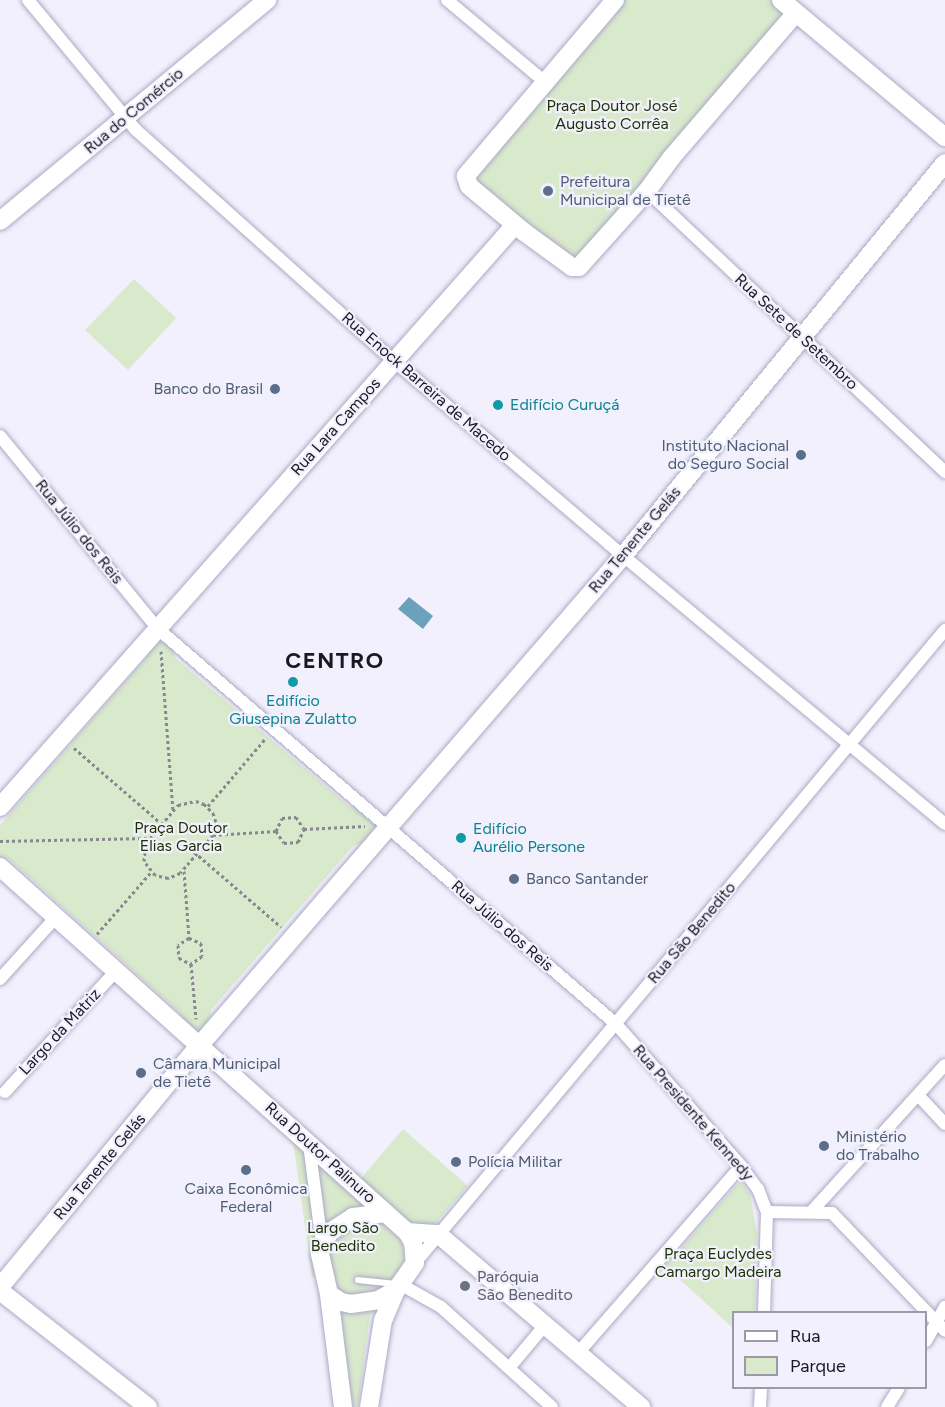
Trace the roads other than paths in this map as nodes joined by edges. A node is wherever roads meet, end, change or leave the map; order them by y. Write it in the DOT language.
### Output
graph roads {
  1 [pos="28,0"];
  2 [pos="267,0"];
  3 [pos="447,0"];
  4 [pos="615,0"];
  5 [pos="781,0"];
  6 [pos="796,13"];
  7 [pos="544,81"];
  8 [pos="125,119"];
  9 [pos="945,137"];
  10 [pos="945,163"];
  11 [pos="647,191"];
  12 [pos="0,221"];
  13 [pos="515,225"];
  14 [pos="802,337"];
  15 [pos="395,361"];
  16 [pos="0,436"];
  17 [pos="945,472"];
  18 [pos="623,556"];
  19 [pos="157,628"];
  20 [pos="945,630"];
  21 [pos="851,746"];
  22 [pos="0,807"];
  23 [pos="945,824"];
  24 [pos="388,828"];
  25 [pos="0,867"];
  26 [pos="56,917"];
  27 [pos="116,971"];
  28 [pos="0,979"];
  29 [pos="616,1024"];
  30 [pos="199,1047"];
  31 [pos="945,1065"];
  32 [pos="4,1092"];
  33 [pos="919,1096"];
  34 [pos="945,1124"];
  35 [pos="308,1141"];
  36 [pos="741,1166"];
  37 [pos="812,1211"];
  38 [pos="767,1212"];
  39 [pos="386,1213"];
  40 [pos="407,1232"];
  41 [pos="438,1234"];
  42 [pos="322,1244"];
  43 [pos="416,1263"];
  44 [pos="358,1280"];
  45 [pos="398,1287"];
  46 [pos="0,1289"];
  47 [pos="329,1294"];
  48 [pos="945,1307"];
  49 [pos="764,1311"];
  50 [pos="927,1311"];
  51 [pos="927,1311"];
  52 [pos="545,1325"];
  53 [pos="941,1326"];
  54 [pos="927,1340"];
  55 [pos="578,1353"];
  56 [pos="509,1368"];
  57 [pos="761,1389"];
  58 [pos="897,1389"];
  59 [pos="148,1407"];
  60 [pos="343,1407"];
  61 [pos="369,1407"];
  62 [pos="552,1407"];
  63 [pos="641,1407"];
  64 [pos="760,1407"];
  65 [pos="887,1407"];
  1 -- 8 [label="street, Rua Enock Barreira de Macedo"];
  2 -- 8 [label="street, Rua do Comércio"];
  3 -- 7 [label="street"];
  4 -- 7 [label="street"];
  5 -- 6 [label="street"];
  6 -- 9 [label="street"];
  6 -- 11 [label="street"];
  7 -- 13 [label="street"];
  8 -- 12 [label="street, Rua do Comércio"];
  8 -- 15 [label="street, Rua Enock Barreira de Macedo"];
  10 -- 14 [label="street, Rua Tenente Gelás"];
  11 -- 13 [label="street"];
  11 -- 14 [label="street, Rua Sete de Setembro"];
  13 -- 15 [label="street, Rua Lara Campos"];
  14 -- 17 [label="street, Rua Sete de Setembro"];
  14 -- 18 [label="street, Rua Tenente Gelás"];
  15 -- 18 [label="street, Rua Enock Barreira de Macedo"];
  15 -- 19 [label="street, Rua Lara Campos"];
  16 -- 19 [label="street, Rua Júlio dos Reis"];
  18 -- 21 [label="street, Rua Enock Barreira de Macedo"];
  18 -- 24 [label="street, Rua Tenente Gelás"];
  19 -- 22 [label="street"];
  19 -- 24 [label="street"];
  20 -- 21 [label="street, Rua São Benedito"];
  21 -- 23 [label="street, Rua Enock Barreira de Macedo"];
  21 -- 29 [label="street, Rua São Benedito"];
  24 -- 29 [label="street, Rua Júlio dos Reis"];
  24 -- 30 [label="street"];
  25 -- 26 [label="street"];
  26 -- 27 [label="street"];
  26 -- 28 [label="street"];
  27 -- 30 [label="street"];
  27 -- 32 [label="street, Largo da Matriz"];
  29 -- 36 [label="street, Rua Presidente Kennedy"];
  29 -- 41 [label="street, Rua São Benedito"];
  30 -- 35 [label="street, Rua Doutor Palinuro"];
  30 -- 46 [label="street, Rua Tenente Gelás"];
  31 -- 33 [label="street"];
  33 -- 34 [label="street"];
  33 -- 37 [label="street"];
  35 -- 39 [label="street, Rua Doutor Palinuro"];
  35 -- 42 [label="street"];
  36 -- 38 [label="street, Rua Presidente Kennedy"];
  36 -- 55 [label="street"];
  37 -- 38 [label="street"];
  37 -- 51 [label="street"];
  38 -- 49 [label="street, Rua Presidente Kennedy"];
  39 -- 40 [label="street"];
  39 -- 42 [label="street"];
  40 -- 41 [label="street"];
  40 -- 43 [label="street"];
  41 -- 43 [label="street"];
  41 -- 52 [label="street"];
  42 -- 47 [label="street"];
  43 -- 45 [label="street"];
  44 -- 45 [label="lane"];
  45 -- 47 [label="street"];
  45 -- 56 [label="street"];
  45 -- 61 [label="street"];
  46 -- 59 [label="street"];
  47 -- 60 [label="street"];
  48 -- 53 [label="street"];
  50 -- 53 [label="street"];
  52 -- 55 [label="street"];
  52 -- 56 [label="street"];
  53 -- 54 [label="street"];
  55 -- 63 [label="street"];
  56 -- 62 [label="street"];
  57 -- 64 [label="street"];
  58 -- 65 [label="street"];
}
